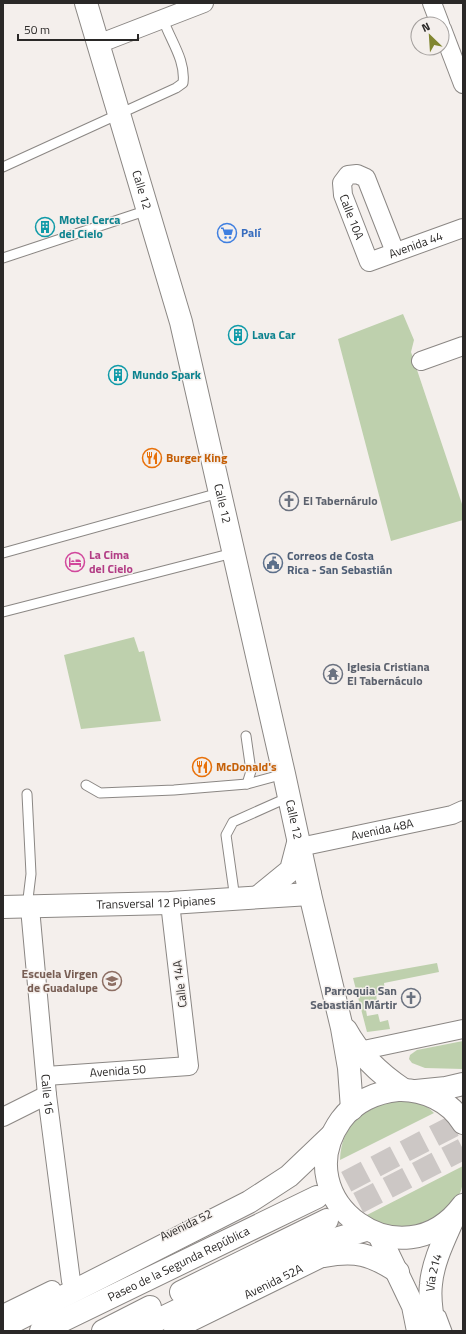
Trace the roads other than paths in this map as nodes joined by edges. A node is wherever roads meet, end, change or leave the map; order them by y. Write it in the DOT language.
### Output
graph roads {
  1 [pos="86,3"];
  2 [pos="204,3"];
  3 [pos="432,3"];
  4 [pos="437,16"];
  5 [pos="163,19"];
  6 [pos="98,44"];
  7 [pos="450,50"];
  8 [pos="463,84"];
  9 [pos="120,115"];
  10 [pos="3,167"];
  11 [pos="148,210"];
  12 [pos="463,228"];
  13 [pos="395,252"];
  14 [pos="3,258"];
  15 [pos="369,262"];
  16 [pos="463,346"];
  17 [pos="421,361"];
  18 [pos="220,493"];
  19 [pos="3,553"];
  20 [pos="233,553"];
  21 [pos="3,612"];
  22 [pos="246,736"];
  23 [pos="284,774"];
  24 [pos="247,784"];
  25 [pos="86,785"];
  26 [pos="27,794"];
  27 [pos="289,798"];
  28 [pos="463,810"];
  29 [pos="299,844"];
  30 [pos="310,894"];
  31 [pos="258,897"];
  32 [pos="235,899"];
  33 [pos="170,903"];
  34 [pos="28,907"];
  35 [pos="3,908"];
  36 [pos="336,1009"];
  37 [pos="463,1029"];
  38 [pos="359,1051"];
  39 [pos="189,1066"];
  40 [pos="46,1076"];
  41 [pos="463,1084"];
  42 [pos="410,1090"];
  43 [pos="47,1095"];
  44 [pos="352,1109"];
  45 [pos="3,1117"];
  46 [pos="463,1122"];
  47 [pos="332,1135"];
  48 [pos="317,1197"];
  49 [pos="458,1211"];
  50 [pos="327,1220"];
  51 [pos="373,1233"];
  52 [pos="324,1256"];
  53 [pos="398,1272"];
  54 [pos="71,1281"];
  55 [pos="431,1285"];
  56 [pos="3,1314"];
  57 [pos="3,1327"];
  58 [pos="41,1331"];
  59 [pos="103,1331"];
  60 [pos="135,1331"];
  61 [pos="173,1331"];
  62 [pos="418,1331"];
  63 [pos="435,1331"];
  64 [pos="447,1331"];
  1 -- 6 [label="main road, Calle 12"];
  2 -- 5 [label="street"];
  3 -- 4 [label="street"];
  5 -- 6 [label="street"];
  5 -- 9 [label="lane"];
  6 -- 9 [label="main road, Calle 12"];
  7 -- 8 [label="street"];
  9 -- 10 [label="lane"];
  9 -- 11 [label="main road, Calle 12"];
  11 -- 14 [label="lane"];
  11 -- 18 [label="main road, Calle 12"];
  12 -- 13 [label="street, Avenida 44"];
  13 -- 15 [label="street, Avenida 44"];
  13 -- 15 [label="street, Calle 10A"];
  16 -- 17 [label="street"];
  18 -- 19 [label="lane"];
  18 -- 20 [label="main road, Calle 12"];
  20 -- 21 [label="lane"];
  20 -- 23 [label="main road, Calle 12"];
  22 -- 24 [label="lane"];
  23 -- 24 [label="lane"];
  23 -- 27 [label="main road, Calle 12"];
  24 -- 25 [label="lane"];
  26 -- 34 [label="lane"];
  27 -- 29 [label="main road, Calle 12"];
  27 -- 32 [label="lane"];
  28 -- 29 [label="street, Avenida 48A"];
  29 -- 30 [label="main road, Calle 12"];
  29 -- 31 [label="main road"];
  30 -- 31 [label="main road, Transversal 12 Pipianes"];
  30 -- 36 [label="main road, Calle 12"];
  31 -- 32 [label="main road, Transversal 12 Pipianes"];
  32 -- 33 [label="main road, Transversal 12 Pipianes"];
  33 -- 34 [label="main road, Transversal 12 Pipianes"];
  33 -- 39 [label="street, Calle 14A"];
  34 -- 35 [label="main road, Transversal 12 Pipianes"];
  34 -- 40 [label="street, Calle 16"];
  36 -- 38 [label="main road, Calle 12"];
  36 -- 44 [label="main road, Calle 12"];
  37 -- 38 [label="street"];
  38 -- 42 [label="main road, Calle 12"];
  39 -- 40 [label="street, Avenida 50"];
  40 -- 43 [label="street, Calle 16"];
  41 -- 42 [label="main road"];
  42 -- 44 [label="main road"];
  42 -- 46 [label="main road, Calle 12"];
  43 -- 45 [label="street"];
  43 -- 54 [label="street, Calle 16"];
  44 -- 47 [label="main road"];
  44 -- 54 [label="street, Avenida 52"];
  47 -- 51 [label="main road"];
  47 -- 57 [label="main road"];
  48 -- 58 [label="main road, Paseo de la Segunda República"];
  49 -- 51 [label="main road"];
  49 -- 55 [label="main road, Vía 214"];
  50 -- 59 [label="main road"];
  51 -- 52 [label="street, Avenida 52A"];
  51 -- 53 [label="main road, Vía 214"];
  51 -- 60 [label="main road"];
  52 -- 53 [label="main road"];
  52 -- 61 [label="street, Avenida 52A"];
  53 -- 62 [label="main road, Vía 214"];
  54 -- 56 [label="street, Avenida 52"];
  55 -- 63 [label="main road, Vía 214"];
  55 -- 64 [label="lane"];
}
